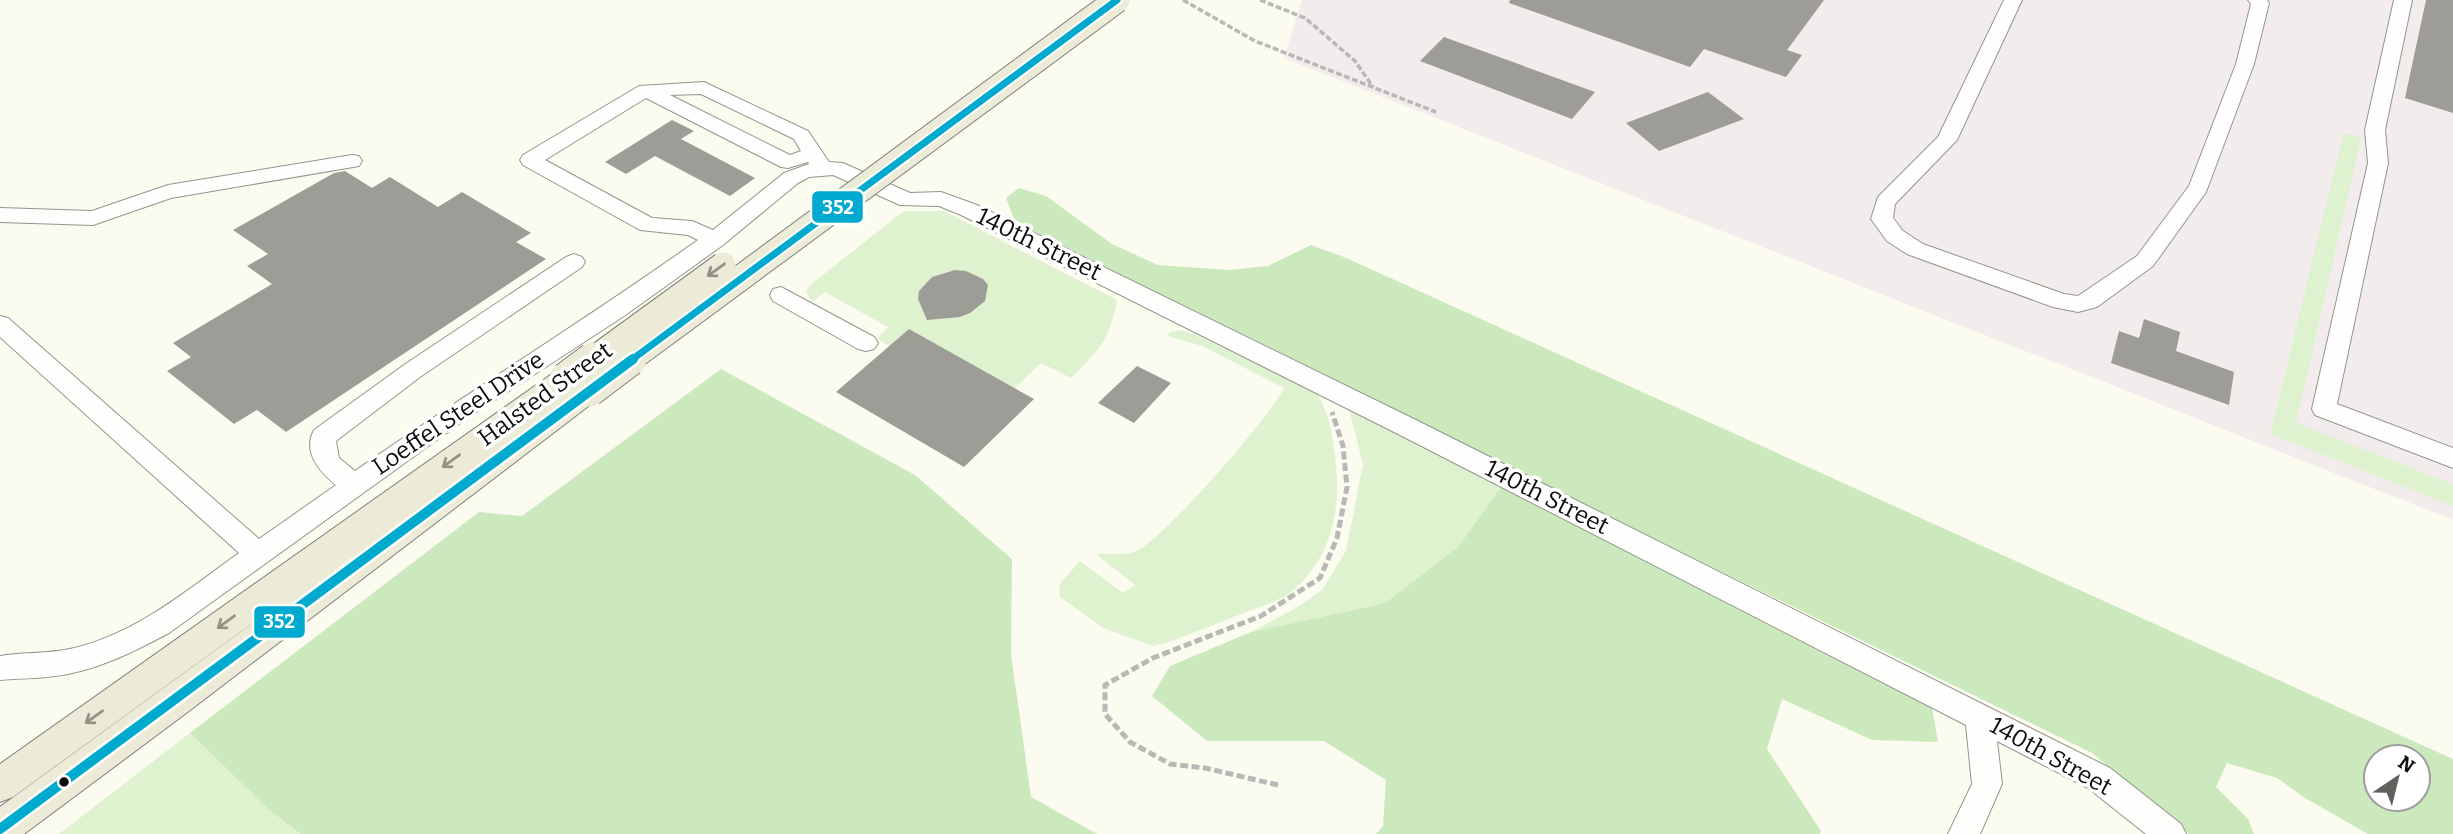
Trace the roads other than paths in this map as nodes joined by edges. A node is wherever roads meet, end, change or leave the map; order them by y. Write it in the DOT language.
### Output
graph roads {
  1 [pos="1089,0"];
  2 [pos="1117,0"];
  3 [pos="2013,0"];
  4 [pos="2258,0"];
  5 [pos="2403,0"];
  6 [pos="646,90"];
  7 [pos="352,161"];
  8 [pos="817,161"];
  9 [pos="0,215"];
  10 [pos="715,240"];
  11 [pos="574,262"];
  12 [pos="781,295"];
  13 [pos="0,324"];
  14 [pos="866,343"];
  15 [pos="578,384"];
  16 [pos="2453,458"];
  17 [pos="353,484"];
  18 [pos="258,554"];
  19 [pos="0,668"];
  20 [pos="1980,717"];
  21 [pos="0,785"];
  22 [pos="0,830"];
  23 [pos="1964,834"];
  24 [pos="2170,834"];
  1 -- 15 [label="main road, Halsted Street, one-way, bridge"];
  2 -- 15 [label="main road, Halsted Street, bridge"];
  3 -- 4 [label="street"];
  5 -- 16 [label="street"];
  6 -- 8 [label="street"];
  6 -- 8 [label="street"];
  6 -- 10 [label="street"];
  7 -- 9 [label="street"];
  8 -- 10 [label="street, Loeffel Steel Drive"];
  8 -- 20 [label="street, 140th Street"];
  10 -- 17 [label="street, Loeffel Steel Drive"];
  11 -- 17 [label="street"];
  12 -- 14 [label="street"];
  13 -- 18 [label="street"];
  15 -- 21 [label="main road, Halsted Street, one-way"];
  15 -- 22 [label="main road, Halsted Street"];
  17 -- 18 [label="street, Loeffel Steel Drive"];
  18 -- 19 [label="street, Loeffel Steel Drive"];
  20 -- 23 [label="street"];
  20 -- 24 [label="street, 140th Street"];
}
